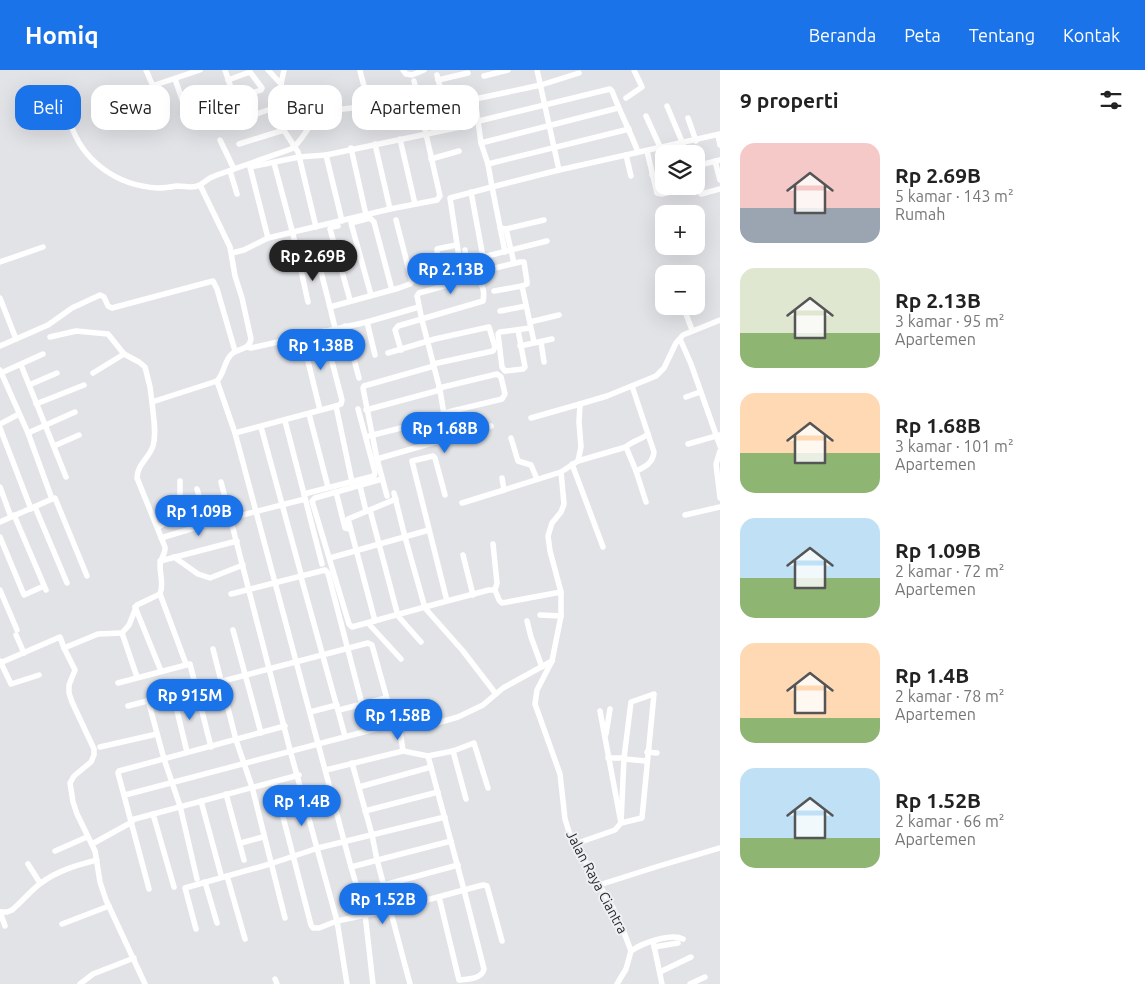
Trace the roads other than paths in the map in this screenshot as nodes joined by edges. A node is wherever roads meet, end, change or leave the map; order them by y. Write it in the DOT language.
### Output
graph roads {
  1 [pos="146,70"];
  2 [pos="200,70"];
  3 [pos="225,70"];
  4 [pos="282,70"];
  5 [pos="360,70"];
  6 [pos="403,70"];
  7 [pos="424,70"];
  8 [pos="508,70"];
  9 [pos="537,70"];
  10 [pos="634,70"];
  11 [pos="249,71"];
  12 [pos="270,72"];
  13 [pos="468,73"];
  14 [pos="579,73"];
  15 [pos="484,76"];
  16 [pos="175,79"];
  17 [pos="228,80"];
  18 [pos="414,80"];
  19 [pos="230,85"];
  20 [pos="440,85"];
  21 [pos="541,85"];
  22 [pos="258,91"];
  23 [pos="180,93"];
  24 [pos="626,98"];
  25 [pos="544,104"];
  26 [pos="667,106"];
  27 [pos="618,108"];
  28 [pos="646,116"];
  29 [pos="688,118"];
  30 [pos="480,121"];
  31 [pos="549,126"];
  32 [pos="629,129"];
  33 [pos="73,130"];
  34 [pos="284,130"];
  35 [pos="442,130"];
  36 [pos="425,134"];
  37 [pos="719,134"];
  38 [pos="400,139"];
  39 [pos="220,140"];
  40 [pos="696,140"];
  41 [pos="481,143"];
  42 [pos="239,144"];
  43 [pos="375,144"];
  44 [pos="683,144"];
  45 [pos="659,145"];
  46 [pos="679,145"];
  47 [pos="720,145"];
  48 [pos="295,147"];
  49 [pos="554,147"];
  50 [pos="351,148"];
  51 [pos="655,150"];
  52 [pos="459,151"];
  53 [pos="647,151"];
  54 [pos="638,152"];
  55 [pos="326,155"];
  56 [pos="626,155"];
  57 [pos="299,157"];
  58 [pos="431,158"];
  59 [pos="718,160"];
  60 [pos="274,163"];
  61 [pos="488,164"];
  62 [pos="705,164"];
  63 [pos="232,170"];
  64 [pos="560,170"];
  65 [pos="655,174"];
  66 [pos="652,175"];
  67 [pos="631,176"];
  68 [pos="720,180"];
  69 [pos="200,185"];
  70 [pos="492,187"];
  71 [pos="655,188"];
  72 [pos="720,189"];
  73 [pos="471,192"];
  74 [pos="705,193"];
  75 [pos="237,194"];
  76 [pos="415,204"];
  77 [pos="390,209"];
  78 [pos="366,215"];
  79 [pos="396,220"];
  80 [pos="544,220"];
  81 [pos="342,221"];
  82 [pos="351,223"];
  83 [pos="316,227"];
  84 [pos="503,228"];
  85 [pos="293,234"];
  86 [pos="268,238"];
  87 [pos="547,241"];
  88 [pos="456,245"];
  89 [pos="43,247"];
  90 [pos="465,250"];
  91 [pos="511,250"];
  92 [pos="316,252"];
  93 [pos="504,252"];
  94 [pos="232,253"];
  95 [pos="483,256"];
  96 [pos="459,257"];
  97 [pos="0,262"];
  98 [pos="514,263"];
  99 [pos="438,267"];
  100 [pos="469,279"];
  101 [pos="522,286"];
  102 [pos="392,290"];
  103 [pos="494,291"];
  104 [pos="370,295"];
  105 [pos="0,298"];
  106 [pos="350,300"];
  107 [pos="308,302"];
  108 [pos="526,306"];
  109 [pos="330,307"];
  110 [pos="419,307"];
  111 [pos="500,311"];
  112 [pos="559,315"];
  113 [pos="686,315"];
  114 [pos="422,318"];
  115 [pos="720,320"];
  116 [pos="367,322"];
  117 [pos="530,325"];
  118 [pos="345,326"];
  119 [pos="335,328"];
  120 [pos="518,330"];
  121 [pos="692,330"];
  122 [pos="324,331"];
  123 [pos="50,337"];
  124 [pos="302,337"];
  125 [pos="680,338"];
  126 [pos="16,339"];
  127 [pos="552,339"];
  128 [pos="428,342"];
  129 [pos="537,342"];
  130 [pos="0,346"];
  131 [pos="520,346"];
  132 [pos="247,347"];
  133 [pos="401,350"];
  134 [pos="235,352"];
  135 [pos="388,353"];
  136 [pos="44,354"];
  137 [pos="124,354"];
  138 [pos="375,355"];
  139 [pos="544,362"];
  140 [pos="21,365"];
  141 [pos="433,365"];
  142 [pos="0,371"];
  143 [pos="57,373"];
  144 [pos="93,373"];
  145 [pos="359,378"];
  146 [pos="217,381"];
  147 [pos="29,385"];
  148 [pos="84,385"];
  149 [pos="632,386"];
  150 [pos="440,389"];
  151 [pos="700,392"];
  152 [pos="686,396"];
  153 [pos="152,402"];
  154 [pos="36,404"];
  155 [pos="580,404"];
  156 [pos="336,406"];
  157 [pos="358,409"];
  158 [pos="320,410"];
  159 [pos="366,410"];
  160 [pos="74,412"];
  161 [pos="19,414"];
  162 [pos="309,414"];
  163 [pos="444,415"];
  164 [pos="531,418"];
  165 [pos="285,421"];
  166 [pos="0,426"];
  167 [pos="45,426"];
  168 [pos="491,426"];
  169 [pos="261,427"];
  170 [pos="28,433"];
  171 [pos="235,433"];
  172 [pos="79,434"];
  173 [pos="648,434"];
  174 [pos="718,435"];
  175 [pos="369,436"];
  176 [pos="511,438"];
  177 [pos="448,440"];
  178 [pos="688,444"];
  179 [pos="54,446"];
  180 [pos="720,446"];
  181 [pos="626,447"];
  182 [pos="720,451"];
  183 [pos="377,459"];
  184 [pos="575,462"];
  185 [pos="636,471"];
  186 [pos="561,472"];
  187 [pos="66,477"];
  188 [pos="502,478"];
  189 [pos="382,479"];
  190 [pos="537,479"];
  191 [pos="180,482"];
  192 [pos="222,482"];
  193 [pos="352,482"];
  194 [pos="360,486"];
  195 [pos="0,487"];
  196 [pos="197,489"];
  197 [pos="331,490"];
  198 [pos="504,490"];
  199 [pos="446,495"];
  200 [pos="387,496"];
  201 [pos="305,497"];
  202 [pos="720,498"];
  203 [pos="52,499"];
  204 [pos="646,502"];
  205 [pos="462,503"];
  206 [pos="281,504"];
  207 [pos="720,507"];
  208 [pos="33,508"];
  209 [pos="256,511"];
  210 [pos="368,511"];
  211 [pos="685,515"];
  212 [pos="13,516"];
  213 [pos="232,518"];
  214 [pos="0,522"];
  215 [pos="207,524"];
  216 [pos="158,527"];
  217 [pos="350,529"];
  218 [pos="429,530"];
  219 [pos="0,537"];
  220 [pos="405,537"];
  221 [pos="161,538"];
  222 [pos="237,541"];
  223 [pos="380,544"];
  224 [pos="493,544"];
  225 [pos="603,547"];
  226 [pos="356,551"];
  227 [pos="463,555"];
  228 [pos="174,557"];
  229 [pos="330,558"];
  230 [pos="160,561"];
  231 [pos="322,564"];
  232 [pos="243,566"];
  233 [pos="301,575"];
  234 [pos="87,576"];
  235 [pos="67,584"];
  236 [pos="275,584"];
  237 [pos="0,590"];
  238 [pos="250,590"];
  239 [pos="495,590"];
  240 [pos="560,592"];
  241 [pos="160,594"];
  242 [pos="231,594"];
  243 [pos="473,594"];
  244 [pos="447,601"];
  245 [pos="135,607"];
  246 [pos="425,608"];
  247 [pos="540,615"];
  248 [pos="398,616"];
  249 [pos="560,616"];
  250 [pos="527,621"];
  251 [pos="372,622"];
  252 [pos="233,630"];
  253 [pos="122,633"];
  254 [pos="421,642"];
  255 [pos="64,648"];
  256 [pos="347,648"];
  257 [pos="213,650"];
  258 [pos="24,653"];
  259 [pos="324,653"];
  260 [pos="401,659"];
  261 [pos="552,661"];
  262 [pos="0,662"];
  263 [pos="297,662"];
  264 [pos="186,664"];
  265 [pos="542,667"];
  266 [pos="270,668"];
  267 [pos="161,671"];
  268 [pos="246,674"];
  269 [pos="39,675"];
  270 [pos="137,677"];
  271 [pos="221,680"];
  272 [pos="118,683"];
  273 [pos="197,687"];
  274 [pos="173,694"];
  275 [pos="496,694"];
  276 [pos="386,698"];
  277 [pos="148,700"];
  278 [pos="362,704"];
  279 [pos="128,706"];
  280 [pos="338,708"];
  281 [pos="610,708"];
  282 [pos="600,711"];
  283 [pos="310,712"];
  284 [pos="397,724"];
  285 [pos="285,726"];
  286 [pos="261,733"];
  287 [pos="157,734"];
  288 [pos="345,736"];
  289 [pos="236,740"];
  290 [pos="605,740"];
  291 [pos="318,743"];
  292 [pos="211,746"];
  293 [pos="100,747"];
  294 [pos="290,750"];
  295 [pos="403,751"];
  296 [pos="453,751"];
  297 [pos="187,752"];
  298 [pos="647,752"];
  299 [pos="657,753"];
  300 [pos="428,756"];
  301 [pos="608,758"];
  302 [pos="624,758"];
  303 [pos="164,759"];
  304 [pos="646,761"];
  305 [pos="244,763"];
  306 [pos="352,763"];
  307 [pos="431,767"];
  308 [pos="326,770"];
  309 [pos="298,775"];
  310 [pos="172,782"];
  311 [pos="274,782"];
  312 [pos="252,787"];
  313 [pos="359,787"];
  314 [pos="488,788"];
  315 [pos="438,792"];
  316 [pos="125,794"];
  317 [pos="226,794"];
  318 [pos="466,799"];
  319 [pos="201,801"];
  320 [pos="180,806"];
  321 [pos="365,811"];
  322 [pos="153,814"];
  323 [pos="445,817"];
  324 [pos="132,821"];
  325 [pos="621,823"];
  326 [pos="372,835"];
  327 [pos="87,836"];
  328 [pos="263,836"];
  329 [pos="451,841"];
  330 [pos="344,842"];
  331 [pos="241,843"];
  332 [pos="92,844"];
  333 [pos="575,844"];
  334 [pos="318,848"];
  335 [pos="720,848"];
  336 [pos="55,851"];
  337 [pos="294,856"];
  338 [pos="97,860"];
  339 [pos="244,860"];
  340 [pos="377,860"];
  341 [pos="28,864"];
  342 [pos="270,864"];
  343 [pos="458,865"];
  344 [pos="350,867"];
  345 [pos="224,876"];
  346 [pos="197,879"];
  347 [pos="205,882"];
  348 [pos="40,883"];
  349 [pos="384,885"];
  350 [pos="600,885"];
  351 [pos="174,887"];
  352 [pos="149,889"];
  353 [pos="464,890"];
  354 [pos="439,897"];
  355 [pos="109,906"];
  356 [pos="390,910"];
  357 [pos="0,912"];
  358 [pos="365,914"];
  359 [pos="285,918"];
  360 [pos="337,921"];
  361 [pos="217,922"];
  362 [pos="62,924"];
  363 [pos="5,926"];
  364 [pos="196,930"];
  365 [pos="245,939"];
  366 [pos="683,939"];
  367 [pos="502,941"];
  368 [pos="678,943"];
  369 [pos="653,944"];
  370 [pos="631,951"];
  371 [pos="692,957"];
  372 [pos="134,958"];
  373 [pos="660,972"];
  374 [pos="705,977"];
  375 [pos="80,984"];
  376 [pos="145,984"];
  377 [pos="347,984"];
  378 [pos="373,984"];
  379 [pos="410,984"];
  380 [pos="616,984"];
  381 [pos="662,984"];
  382 [pos="690,984"];
  1 -- 16 [label="street"];
  2 -- 16 [label="street"];
  3 -- 17 [label="street"];
  4 -- 12 [label="street"];
  4 -- 12 [label="street"];
  5 -- 48 [label="street"];
  6 -- 7 [label="street"];
  8 -- 15 [label="street"];
  9 -- 21 [label="street"];
  10 -- 24 [label="street"];
  11 -- 17 [label="street"];
  11 -- 22 [label="street"];
  13 -- 20 [label="street"];
  14 -- 21 [label="street"];
  16 -- 23 [label="street"];
  17 -- 19 [label="street"];
  18 -- 36 [label="street"];
  21 -- 25 [label="street"];
  21 -- 30 [label="street"];
  25 -- 27 [label="street"];
  25 -- 30 [label="street"];
  25 -- 31 [label="street"];
  26 -- 44 [label="street"];
  27 -- 31 [label="street"];
  27 -- 32 [label="street"];
  28 -- 45 [label="street"];
  29 -- 40 [label="street"];
  30 -- 41 [label="street"];
  31 -- 41 [label="street"];
  31 -- 49 [label="street"];
  32 -- 49 [label="street"];
  32 -- 54 [label="street"];
  33 -- 69 [label="street"];
  34 -- 42 [label="street"];
  34 -- 48 [label="street"];
  35 -- 36 [label="street"];
  36 -- 38 [label="street"];
  36 -- 58 [label="street"];
  37 -- 40 [label="street"];
  37 -- 47 [label="street"];
  38 -- 43 [label="street"];
  38 -- 76 [label="street"];
  39 -- 63 [label="street"];
  40 -- 44 [label="street"];
  41 -- 61 [label="street"];
  43 -- 50 [label="street"];
  43 -- 77 [label="street"];
  44 -- 46 [label="street"];
  48 -- 57 [label="street"];
  48 -- 63 [label="street"];
  49 -- 61 [label="street"];
  49 -- 64 [label="street"];
  50 -- 55 [label="street"];
  50 -- 78 [label="street"];
  51 -- 53 [label="street"];
  52 -- 58 [label="street"];
  53 -- 54 [label="street"];
  53 -- 66 [label="street"];
  54 -- 56 [label="street"];
  55 -- 57 [label="street"];
  55 -- 81 [label="street"];
  56 -- 64 [label="street"];
  56 -- 67 [label="street"];
  57 -- 60 [label="street"];
  57 -- 83 [label="street"];
  58 -- 76 [label="street"];
  59 -- 62 [label="street"];
  59 -- 68 [label="street"];
  60 -- 85 [label="street"];
  60 -- 86 [label="street"];
  61 -- 70 [label="street"];
  63 -- 69 [label="street"];
  63 -- 75 [label="street"];
  64 -- 70 [label="street"];
  65 -- 66 [label="street"];
  66 -- 71 [label="street"];
  69 -- 94 [label="street"];
  70 -- 73 [label="street"];
  70 -- 84 [label="street"];
  72 -- 74 [label="street"];
  73 -- 88 [label="street"];
  73 -- 95 [label="street"];
  76 -- 77 [label="street"];
  77 -- 78 [label="street"];
  78 -- 81 [label="street"];
  79 -- 102 [label="street"];
  80 -- 84 [label="street"];
  81 -- 83 [label="street"];
  82 -- 102 [label="street"];
  82 -- 104 [label="street"];
  82 -- 106 [label="street"];
  83 -- 85 [label="street"];
  84 -- 91 [label="street"];
  84 -- 93 [label="street"];
  85 -- 86 [label="street"];
  85 -- 107 [label="street"];
  86 -- 94 [label="street"];
  87 -- 91 [label="street"];
  88 -- 96 [label="street"];
  88 -- 99 [label="street"];
  89 -- 97 [label="street"];
  90 -- 100 [label="street"];
  91 -- 93 [label="street"];
  91 -- 98 [label="street"];
  92 -- 109 [label="street"];
  93 -- 95 [label="street"];
  94 -- 132 [label="street"];
  95 -- 98 [label="street"];
  98 -- 101 [label="street"];
  100 -- 110 [label="street"];
  100 -- 114 [label="street"];
  101 -- 103 [label="street"];
  101 -- 108 [label="street"];
  102 -- 104 [label="street"];
  104 -- 106 [label="street"];
  105 -- 126 [label="street"];
  106 -- 109 [label="street"];
  108 -- 111 [label="street"];
  108 -- 117 [label="street"];
  109 -- 119 [label="street"];
  110 -- 114 [label="street"];
  110 -- 116 [label="street"];
  112 -- 117 [label="street"];
  113 -- 121 [label="street"];
  114 -- 128 [label="street"];
  114 -- 133 [label="street"];
  115 -- 121 [label="street"];
  116 -- 118 [label="street"];
  116 -- 138 [label="street"];
  117 -- 120 [label="street"];
  117 -- 129 [label="street"];
  118 -- 119 [label="street"];
  118 -- 145 [label="street"];
  119 -- 122 [label="street"];
  120 -- 131 [label="street"];
  120 -- 131 [label="street"];
  121 -- 125 [label="street"];
  122 -- 124 [label="street"];
  122 -- 156 [label="street"];
  123 -- 137 [label="street"];
  124 -- 132 [label="street"];
  124 -- 158 [label="street"];
  125 -- 149 [label="street"];
  125 -- 151 [label="street"];
  126 -- 130 [label="street"];
  126 -- 134 [label="street"];
  127 -- 129 [label="street"];
  128 -- 133 [label="street"];
  128 -- 141 [label="street"];
  128 -- 141 [label="street"];
  129 -- 131 [label="street"];
  129 -- 139 [label="street"];
  132 -- 134 [label="street"];
  133 -- 135 [label="street"];
  134 -- 146 [label="street"];
  136 -- 140 [label="street"];
  137 -- 144 [label="street"];
  137 -- 153 [label="street"];
  140 -- 142 [label="street"];
  140 -- 147 [label="street"];
  141 -- 150 [label="street"];
  141 -- 159 [label="street"];
  142 -- 161 [label="street"];
  143 -- 147 [label="street"];
  146 -- 153 [label="street"];
  146 -- 171 [label="street"];
  147 -- 154 [label="street"];
  148 -- 154 [label="street"];
  149 -- 155 [label="street"];
  149 -- 173 [label="street"];
  150 -- 159 [label="street"];
  150 -- 163 [label="street"];
  150 -- 163 [label="street"];
  151 -- 152 [label="street"];
  151 -- 174 [label="street"];
  153 -- 216 [label="street"];
  154 -- 167 [label="street"];
  155 -- 164 [label="street"];
  155 -- 184 [label="street"];
  156 -- 158 [label="street"];
  156 -- 193 [label="street"];
  157 -- 175 [label="street"];
  158 -- 162 [label="street"];
  159 -- 175 [label="street"];
  160 -- 167 [label="street"];
  161 -- 166 [label="street"];
  161 -- 170 [label="street"];
  162 -- 165 [label="street"];
  162 -- 197 [label="street"];
  163 -- 175 [label="street"];
  163 -- 177 [label="street"];
  165 -- 169 [label="street"];
  165 -- 201 [label="street"];
  166 -- 208 [label="street"];
  167 -- 170 [label="street"];
  167 -- 179 [label="street"];
  168 -- 177 [label="street"];
  169 -- 171 [label="street"];
  169 -- 206 [label="street"];
  170 -- 203 [label="street"];
  171 -- 209 [label="street"];
  172 -- 179 [label="street"];
  173 -- 181 [label="street"];
  173 -- 185 [label="street"];
  174 -- 178 [label="street"];
  174 -- 180 [label="street"];
  175 -- 183 [label="street"];
  175 -- 193 [label="street"];
  176 -- 190 [label="street"];
  177 -- 183 [label="street"];
  179 -- 187 [label="street"];
  181 -- 184 [label="street"];
  181 -- 185 [label="street"];
  182 -- 202 [label="street"];
  183 -- 189 [label="street"];
  184 -- 186 [label="street"];
  184 -- 225 [label="street"];
  185 -- 204 [label="street"];
  186 -- 190 [label="street"];
  186 -- 240 [label="street, Jalan Raya Ciantra"];
  188 -- 198 [label="street"];
  189 -- 194 [label="street"];
  189 -- 200 [label="street"];
  190 -- 198 [label="street"];
  191 -- 216 [label="street"];
  192 -- 213 [label="street"];
  193 -- 197 [label="street"];
  194 -- 197 [label="street"];
  194 -- 210 [label="street"];
  195 -- 212 [label="street"];
  196 -- 215 [label="street"];
  197 -- 201 [label="street"];
  197 -- 217 [label="street"];
  197 -- 229 [label="street"];
  198 -- 205 [label="street"];
  199 -- 218 [label="street"];
  201 -- 206 [label="street"];
  201 -- 231 [label="street"];
  203 -- 208 [label="street"];
  203 -- 234 [label="street"];
  206 -- 209 [label="street"];
  206 -- 233 [label="street"];
  207 -- 211 [label="street"];
  208 -- 212 [label="street"];
  208 -- 235 [label="street"];
  209 -- 213 [label="street"];
  209 -- 236 [label="street"];
  210 -- 217 [label="street"];
  210 -- 220 [label="street"];
  210 -- 223 [label="street"];
  212 -- 214 [label="street"];
  212 -- 219 [label="street"];
  213 -- 215 [label="street"];
  213 -- 222 [label="street"];
  215 -- 221 [label="street"];
  216 -- 221 [label="street"];
  217 -- 226 [label="street"];
  218 -- 220 [label="street"];
  218 -- 244 [label="street"];
  220 -- 223 [label="street"];
  220 -- 246 [label="street"];
  221 -- 230 [label="street"];
  222 -- 228 [label="street"];
  222 -- 232 [label="street"];
  223 -- 226 [label="street"];
  223 -- 248 [label="street"];
  224 -- 239 [label="street"];
  226 -- 229 [label="street"];
  226 -- 251 [label="street"];
  227 -- 243 [label="street"];
  228 -- 230 [label="street"];
  228 -- 232 [label="street"];
  229 -- 251 [label="street"];
  230 -- 241 [label="street"];
  232 -- 238 [label="street"];
  233 -- 236 [label="street"];
  233 -- 256 [label="street"];
  233 -- 259 [label="street"];
  236 -- 238 [label="street"];
  236 -- 263 [label="street"];
  237 -- 258 [label="street"];
  238 -- 242 [label="street"];
  238 -- 266 [label="street"];
  239 -- 240 [label="street"];
  239 -- 243 [label="street"];
  240 -- 249 [label="street, Jalan Raya Ciantra"];
  241 -- 245 [label="street"];
  241 -- 264 [label="street"];
  243 -- 244 [label="street"];
  244 -- 246 [label="street"];
  245 -- 253 [label="street"];
  245 -- 267 [label="street"];
  246 -- 248 [label="street"];
  246 -- 275 [label="street"];
  247 -- 249 [label="street"];
  248 -- 251 [label="street"];
  248 -- 254 [label="street"];
  249 -- 261 [label="street, Jalan Raya Ciantra"];
  250 -- 265 [label="street"];
  251 -- 260 [label="street"];
  252 -- 268 [label="street"];
  253 -- 255 [label="street"];
  253 -- 270 [label="street"];
  255 -- 258 [label="street"];
  255 -- 327 [label="street"];
  256 -- 259 [label="street"];
  256 -- 276 [label="street"];
  256 -- 278 [label="street"];
  257 -- 271 [label="street"];
  258 -- 262 [label="street"];
  259 -- 263 [label="street"];
  259 -- 280 [label="street"];
  261 -- 265 [label="street"];
  261 -- 333 [label="street, Jalan Raya Ciantra"];
  262 -- 269 [label="street"];
  263 -- 266 [label="street"];
  263 -- 283 [label="street"];
  264 -- 267 [label="street"];
  264 -- 273 [label="street"];
  265 -- 275 [label="street"];
  266 -- 268 [label="street"];
  266 -- 285 [label="street"];
  267 -- 270 [label="street"];
  268 -- 271 [label="street"];
  268 -- 286 [label="street"];
  270 -- 272 [label="street"];
  271 -- 273 [label="street"];
  271 -- 289 [label="street"];
  273 -- 274 [label="street"];
  273 -- 292 [label="street"];
  274 -- 277 [label="street"];
  274 -- 297 [label="street"];
  275 -- 284 [label="street"];
  276 -- 278 [label="street"];
  276 -- 284 [label="street"];
  277 -- 279 [label="street"];
  277 -- 287 [label="street"];
  278 -- 280 [label="street"];
  280 -- 283 [label="street"];
  280 -- 288 [label="street"];
  281 -- 290 [label="street"];
  282 -- 290 [label="street"];
  283 -- 291 [label="street"];
  284 -- 288 [label="street"];
  284 -- 295 [label="street"];
  285 -- 286 [label="street"];
  285 -- 294 [label="street"];
  286 -- 289 [label="street"];
  287 -- 293 [label="street"];
  287 -- 303 [label="street"];
  288 -- 291 [label="street"];
  289 -- 292 [label="street"];
  289 -- 305 [label="street"];
  290 -- 301 [label="street"];
  291 -- 294 [label="street"];
  291 -- 308 [label="street"];
  292 -- 297 [label="street"];
  294 -- 305 [label="street"];
  294 -- 309 [label="street"];
  295 -- 300 [label="street"];
  295 -- 306 [label="street"];
  296 -- 300 [label="street"];
  296 -- 314 [label="street"];
  296 -- 318 [label="street"];
  297 -- 303 [label="street"];
  298 -- 299 [label="street"];
  298 -- 302 [label="street"];
  298 -- 304 [label="street"];
  300 -- 307 [label="street"];
  301 -- 302 [label="street"];
  301 -- 325 [label="street"];
  302 -- 304 [label="street"];
  302 -- 325 [label="street"];
  303 -- 310 [label="street"];
  303 -- 316 [label="street"];
  304 -- 325 [label="street"];
  305 -- 310 [label="street"];
  305 -- 312 [label="street"];
  306 -- 308 [label="street"];
  306 -- 313 [label="street"];
  307 -- 313 [label="street"];
  307 -- 315 [label="street"];
  308 -- 330 [label="street"];
  309 -- 311 [label="street"];
  309 -- 334 [label="street"];
  310 -- 316 [label="street"];
  310 -- 320 [label="street"];
  311 -- 312 [label="street"];
  311 -- 337 [label="street"];
  312 -- 317 [label="street"];
  312 -- 328 [label="street"];
  313 -- 321 [label="street"];
  315 -- 321 [label="street"];
  315 -- 323 [label="street"];
  316 -- 324 [label="street"];
  317 -- 319 [label="street"];
  317 -- 331 [label="street"];
  319 -- 320 [label="street"];
  319 -- 345 [label="street"];
  320 -- 322 [label="street"];
  320 -- 346 [label="street"];
  321 -- 326 [label="street"];
  322 -- 324 [label="street"];
  322 -- 351 [label="street"];
  323 -- 326 [label="street"];
  323 -- 329 [label="street"];
  324 -- 332 [label="street"];
  324 -- 352 [label="street"];
  325 -- 333 [label="street"];
  326 -- 330 [label="street"];
  326 -- 340 [label="street"];
  327 -- 332 [label="street"];
  327 -- 336 [label="street"];
  328 -- 331 [label="street"];
  328 -- 342 [label="street"];
  329 -- 340 [label="street"];
  329 -- 343 [label="street"];
  330 -- 334 [label="street"];
  330 -- 344 [label="street"];
  331 -- 339 [label="street"];
  332 -- 338 [label="street"];
  333 -- 350 [label="street, Jalan Raya Ciantra"];
  334 -- 337 [label="street"];
  334 -- 360 [label="street"];
  335 -- 350 [label="street"];
  337 -- 342 [label="street"];
  337 -- 360 [label="street"];
  338 -- 348 [label="street"];
  338 -- 355 [label="street"];
  340 -- 344 [label="street"];
  340 -- 349 [label="street"];
  341 -- 348 [label="street"];
  342 -- 345 [label="street"];
  342 -- 359 [label="street"];
  343 -- 349 [label="street"];
  343 -- 353 [label="street"];
  344 -- 358 [label="street"];
  345 -- 347 [label="street"];
  345 -- 365 [label="street"];
  347 -- 361 [label="street"];
  347 -- 364 [label="street"];
  348 -- 357 [label="street"];
  349 -- 356 [label="street"];
  350 -- 370 [label="street, Jalan Raya Ciantra"];
  353 -- 354 [label="street"];
  353 -- 354 [label="street"];
  353 -- 367 [label="street"];
  354 -- 356 [label="street"];
  355 -- 362 [label="street"];
  355 -- 372 [label="street"];
  356 -- 358 [label="street"];
  356 -- 379 [label="street"];
  357 -- 363 [label="street"];
  358 -- 360 [label="street"];
  358 -- 378 [label="street"];
  360 -- 377 [label="street"];
  366 -- 369 [label="street"];
  368 -- 369 [label="street"];
  369 -- 370 [label="street"];
  369 -- 373 [label="street"];
  370 -- 380 [label="street, Jalan Raya Ciantra"];
  371 -- 373 [label="street"];
  372 -- 375 [label="street"];
  372 -- 376 [label="street"];
  373 -- 381 [label="street"];
  374 -- 382 [label="street"];
}
